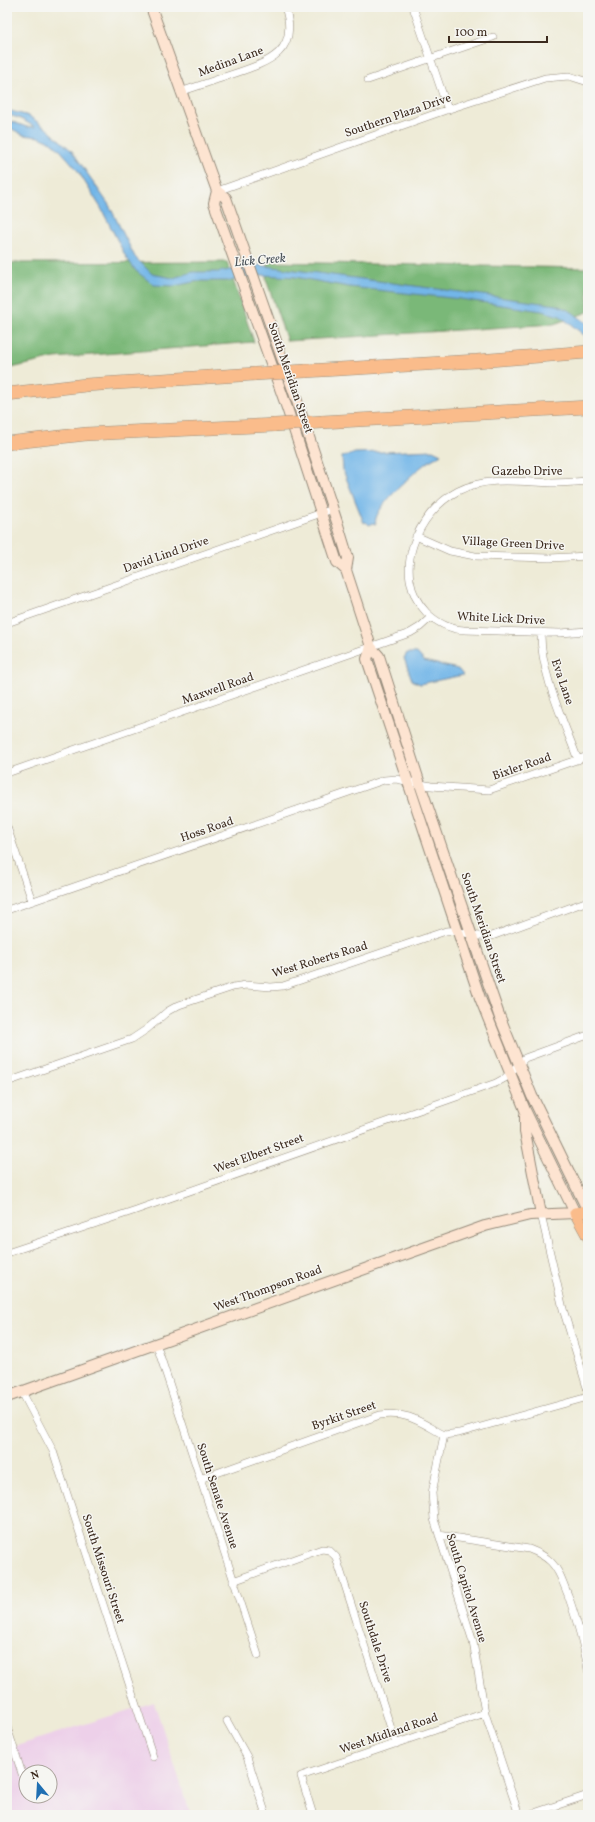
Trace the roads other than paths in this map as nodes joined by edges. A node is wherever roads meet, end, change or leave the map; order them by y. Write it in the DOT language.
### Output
graph roads {
  1 [pos="151,7"];
  2 [pos="284,7"];
  3 [pos="413,7"];
  4 [pos="493,37"];
  5 [pos="430,59"];
  6 [pos="368,80"];
  7 [pos="588,82"];
  8 [pos="180,92"];
  9 [pos="448,110"];
  10 [pos="217,190"];
  11 [pos="582,353"];
  12 [pos="7,394"];
  13 [pos="588,408"];
  14 [pos="7,443"];
  15 [pos="588,481"];
  16 [pos="333,509"];
  17 [pos="321,513"];
  18 [pos="416,536"];
  19 [pos="588,556"];
  20 [pos="346,570"];
  21 [pos="432,617"];
  22 [pos="7,623"];
  23 [pos="588,631"];
  24 [pos="541,632"];
  25 [pos="370,647"];
  26 [pos="588,756"];
  27 [pos="578,760"];
  28 [pos="7,773"];
  29 [pos="414,782"];
  30 [pos="7,827"];
  31 [pos="588,901"];
  32 [pos="32,902"];
  33 [pos="7,910"];
  34 [pos="465,934"];
  35 [pos="588,1035"];
  36 [pos="514,1069"];
  37 [pos="7,1082"];
  38 [pos="525,1110"];
  39 [pos="588,1211"];
  40 [pos="575,1213"];
  41 [pos="541,1214"];
  42 [pos="588,1237"];
  43 [pos="7,1253"];
  44 [pos="156,1343"];
  45 [pos="588,1391"];
  46 [pos="22,1392"];
  47 [pos="588,1396"];
  48 [pos="7,1397"];
  49 [pos="444,1435"];
  50 [pos="200,1479"];
  51 [pos="439,1536"];
  52 [pos="232,1581"];
  53 [pos="258,1656"];
  54 [pos="588,1670"];
  55 [pos="485,1713"];
  56 [pos="227,1721"];
  57 [pos="7,1727"];
  58 [pos="396,1744"];
  59 [pos="153,1757"];
  60 [pos="19,1764"];
  61 [pos="588,1795"];
  62 [pos="266,1815"];
  63 [pos="313,1815"];
  64 [pos="519,1815"];
  65 [pos="528,1815"];
  1 -- 8 [label="main road, South Meridian Street"];
  2 -- 8 [label="street, Medina Lane"];
  3 -- 5 [label="street"];
  4 -- 5 [label="street"];
  5 -- 6 [label="street"];
  5 -- 9 [label="street"];
  7 -- 9 [label="street, Southern Plaza Drive"];
  8 -- 10 [label="main road, South Meridian Street"];
  9 -- 10 [label="street, Southern Plaza Drive"];
  10 -- 16 [label="main road, South Meridian Street"];
  10 -- 17 [label="main road, South Meridian Street"];
  11 -- 12 [label="highway, bridge"];
  13 -- 14 [label="highway, bridge"];
  15 -- 18 [label="street, Gazebo Drive"];
  16 -- 17 [label="street, David Lind Drive"];
  16 -- 20 [label="main road, South Meridian Street"];
  17 -- 20 [label="main road, South Meridian Street"];
  17 -- 22 [label="street, David Lind Drive"];
  18 -- 19 [label="street, Village Green Drive"];
  18 -- 21 [label="street, White Lick Drive"];
  20 -- 25 [label="main road, South Meridian Street"];
  21 -- 24 [label="street, White Lick Drive"];
  21 -- 25 [label="street, Maxwell Road"];
  23 -- 24 [label="street, White Lick Drive"];
  24 -- 27 [label="street, Eva Lane"];
  25 -- 28 [label="street, Maxwell Road"];
  25 -- 29 [label="main road, South Meridian Street"];
  25 -- 29 [label="main road, South Meridian Street"];
  26 -- 27 [label="street, Bixler Road"];
  27 -- 29 [label="street, Bixler Road"];
  29 -- 32 [label="street, Hoss Road"];
  29 -- 34 [label="main road, South Meridian Street"];
  29 -- 34 [label="main road, South Meridian Street"];
  30 -- 32 [label="street"];
  31 -- 34 [label="street, West Roberts Road"];
  32 -- 33 [label="street, Hoss Road"];
  34 -- 36 [label="main road, South Meridian Street"];
  34 -- 36 [label="main road, South Meridian Street"];
  34 -- 37 [label="street, West Roberts Road"];
  35 -- 36 [label="street, West Elbert Street"];
  36 -- 38 [label="main road, South Meridian Street"];
  36 -- 39 [label="main road, South Meridian Street"];
  36 -- 43 [label="street, West Elbert Street"];
  38 -- 40 [label="main road, South Meridian Street"];
  38 -- 41 [label="main road, South Meridian Street"];
  39 -- 40 [label="main road"];
  40 -- 41 [label="main road, West Thompson Road"];
  40 -- 42 [label="main road, South Meridian Street"];
  41 -- 44 [label="main road, West Thompson Road"];
  41 -- 45 [label="street, South Meridian Street"];
  44 -- 46 [label="main road, West Thompson Road"];
  44 -- 50 [label="street, South Senate Avenue"];
  46 -- 48 [label="main road, West Thompson Road"];
  46 -- 59 [label="street, South Missouri Street"];
  47 -- 49 [label="street"];
  49 -- 50 [label="street, Byrkit Street"];
  49 -- 51 [label="street, South Capitol Avenue"];
  50 -- 52 [label="street, South Senate Avenue"];
  51 -- 54 [label="street"];
  51 -- 55 [label="street, South Capitol Avenue"];
  52 -- 53 [label="street, South Senate Avenue"];
  52 -- 58 [label="street, Southdale Drive"];
  55 -- 58 [label="street, West Midland Road"];
  55 -- 64 [label="street, South Capitol Avenue"];
  56 -- 62 [label="street"];
  57 -- 60 [label="street"];
  58 -- 63 [label="street, West Midland Road"];
  61 -- 65 [label="street"];
}
